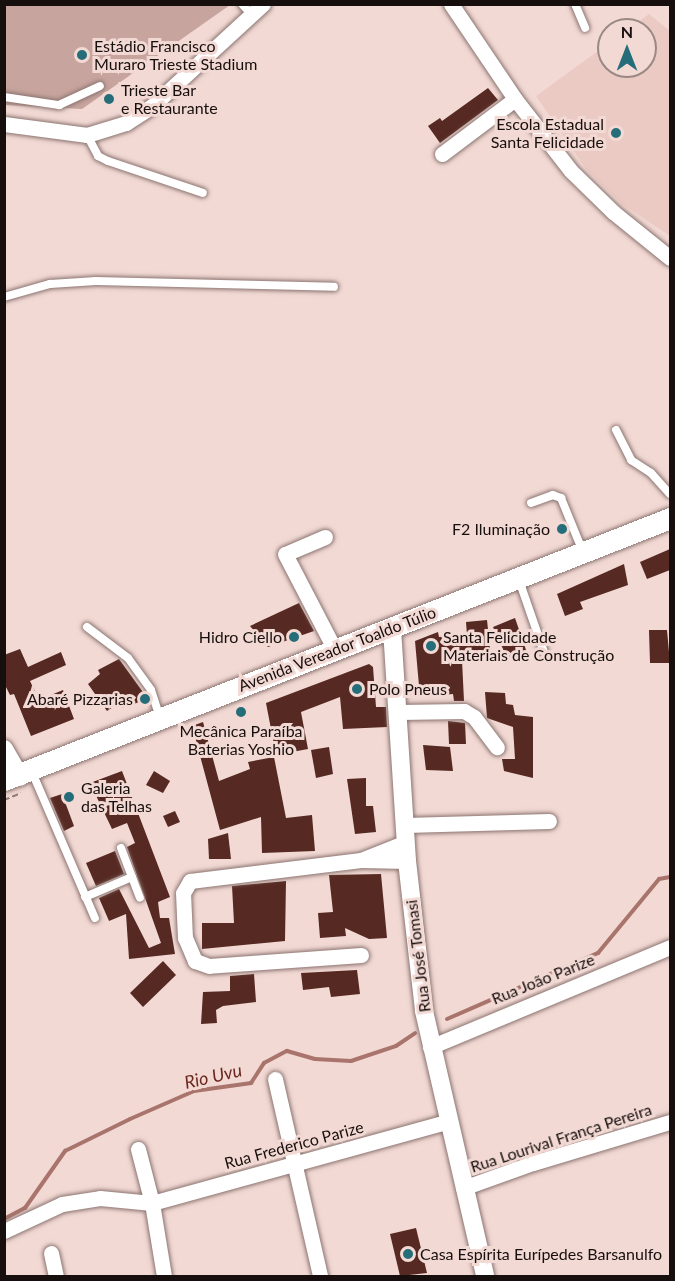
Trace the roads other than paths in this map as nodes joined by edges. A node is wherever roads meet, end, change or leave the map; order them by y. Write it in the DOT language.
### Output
graph roads {
  1 [pos="451,4"];
  2 [pos="574,4"];
  3 [pos="252,8"];
  4 [pos="585,28"];
  5 [pos="100,86"];
  6 [pos="4,97"];
  7 [pos="515,99"];
  8 [pos="4,124"];
  9 [pos="87,135"];
  10 [pos="442,154"];
  11 [pos="203,193"];
  12 [pos="670,258"];
  13 [pos="334,287"];
  14 [pos="4,297"];
  15 [pos="616,430"];
  16 [pos="670,494"];
  17 [pos="531,503"];
  18 [pos="670,519"];
  19 [pos="325,537"];
  20 [pos="583,553"];
  21 [pos="519,579"];
  22 [pos="87,627"];
  23 [pos="392,629"];
  24 [pos="335,650"];
  25 [pos="544,652"];
  26 [pos="399,712"];
  27 [pos="160,717"];
  28 [pos="497,747"];
  29 [pos="4,749"];
  30 [pos="18,775"];
  31 [pos="549,821"];
  32 [pos="405,834"];
  33 [pos="121,848"];
  34 [pos="361,860"];
  35 [pos="407,861"];
  36 [pos="132,877"];
  37 [pos="85,897"];
  38 [pos="140,898"];
  39 [pos="94,918"];
  40 [pos="670,946"];
  41 [pos="361,955"];
  42 [pos="430,1047"];
  43 [pos="275,1079"];
  44 [pos="446,1122"];
  45 [pos="670,1122"];
  46 [pos="138,1149"];
  47 [pos="293,1163"];
  48 [pos="463,1188"];
  49 [pos="152,1203"];
  50 [pos="4,1231"];
  51 [pos="51,1253"];
  52 [pos="56,1276"];
  53 [pos="164,1276"];
  54 [pos="320,1276"];
  55 [pos="485,1276"];
  1 -- 7 [label="street"];
  2 -- 4 [label="lane"];
  3 -- 9 [label="street"];
  5 -- 6 [label="lane"];
  7 -- 10 [label="street"];
  7 -- 12 [label="street"];
  8 -- 9 [label="street"];
  9 -- 11 [label="lane"];
  13 -- 14 [label="lane"];
  15 -- 16 [label="lane"];
  17 -- 20 [label="lane"];
  18 -- 20 [label="main road, Avenida Vereador Toaldo Túlio"];
  19 -- 24 [label="street"];
  20 -- 21 [label="main road, Avenida Vereador Toaldo Túlio"];
  21 -- 23 [label="main road, Avenida Vereador Toaldo Túlio"];
  21 -- 25 [label="lane"];
  22 -- 27 [label="lane"];
  23 -- 24 [label="main road, Avenida Vereador Toaldo Túlio"];
  23 -- 26 [label="street, Rua José Tomasi"];
  24 -- 27 [label="main road, Avenida Vereador Toaldo Túlio"];
  26 -- 28 [label="street"];
  26 -- 32 [label="street, Rua José Tomasi"];
  27 -- 30 [label="main road, Avenida Vereador Toaldo Túlio"];
  29 -- 30 [label="street"];
  30 -- 37 [label="lane"];
  31 -- 32 [label="street"];
  32 -- 34 [label="street"];
  32 -- 35 [label="street, Rua José Tomasi"];
  33 -- 36 [label="lane"];
  34 -- 35 [label="street"];
  34 -- 41 [label="street"];
  35 -- 42 [label="street, Rua José Tomasi"];
  36 -- 37 [label="lane"];
  36 -- 38 [label="lane"];
  37 -- 39 [label="lane"];
  40 -- 42 [label="street, Rua João Parize"];
  42 -- 44 [label="street, Rua José Tomasi"];
  43 -- 47 [label="street"];
  44 -- 47 [label="street, Rua Frederico Parize"];
  44 -- 48 [label="street, Rua José Tomasi"];
  45 -- 48 [label="street, Rua Lourival França Pereira"];
  46 -- 49 [label="street"];
  47 -- 49 [label="street, Rua Frederico Parize"];
  47 -- 54 [label="street"];
  48 -- 55 [label="street, Rua José Tomasi"];
  49 -- 50 [label="street"];
  49 -- 53 [label="street"];
  51 -- 52 [label="street"];
}
